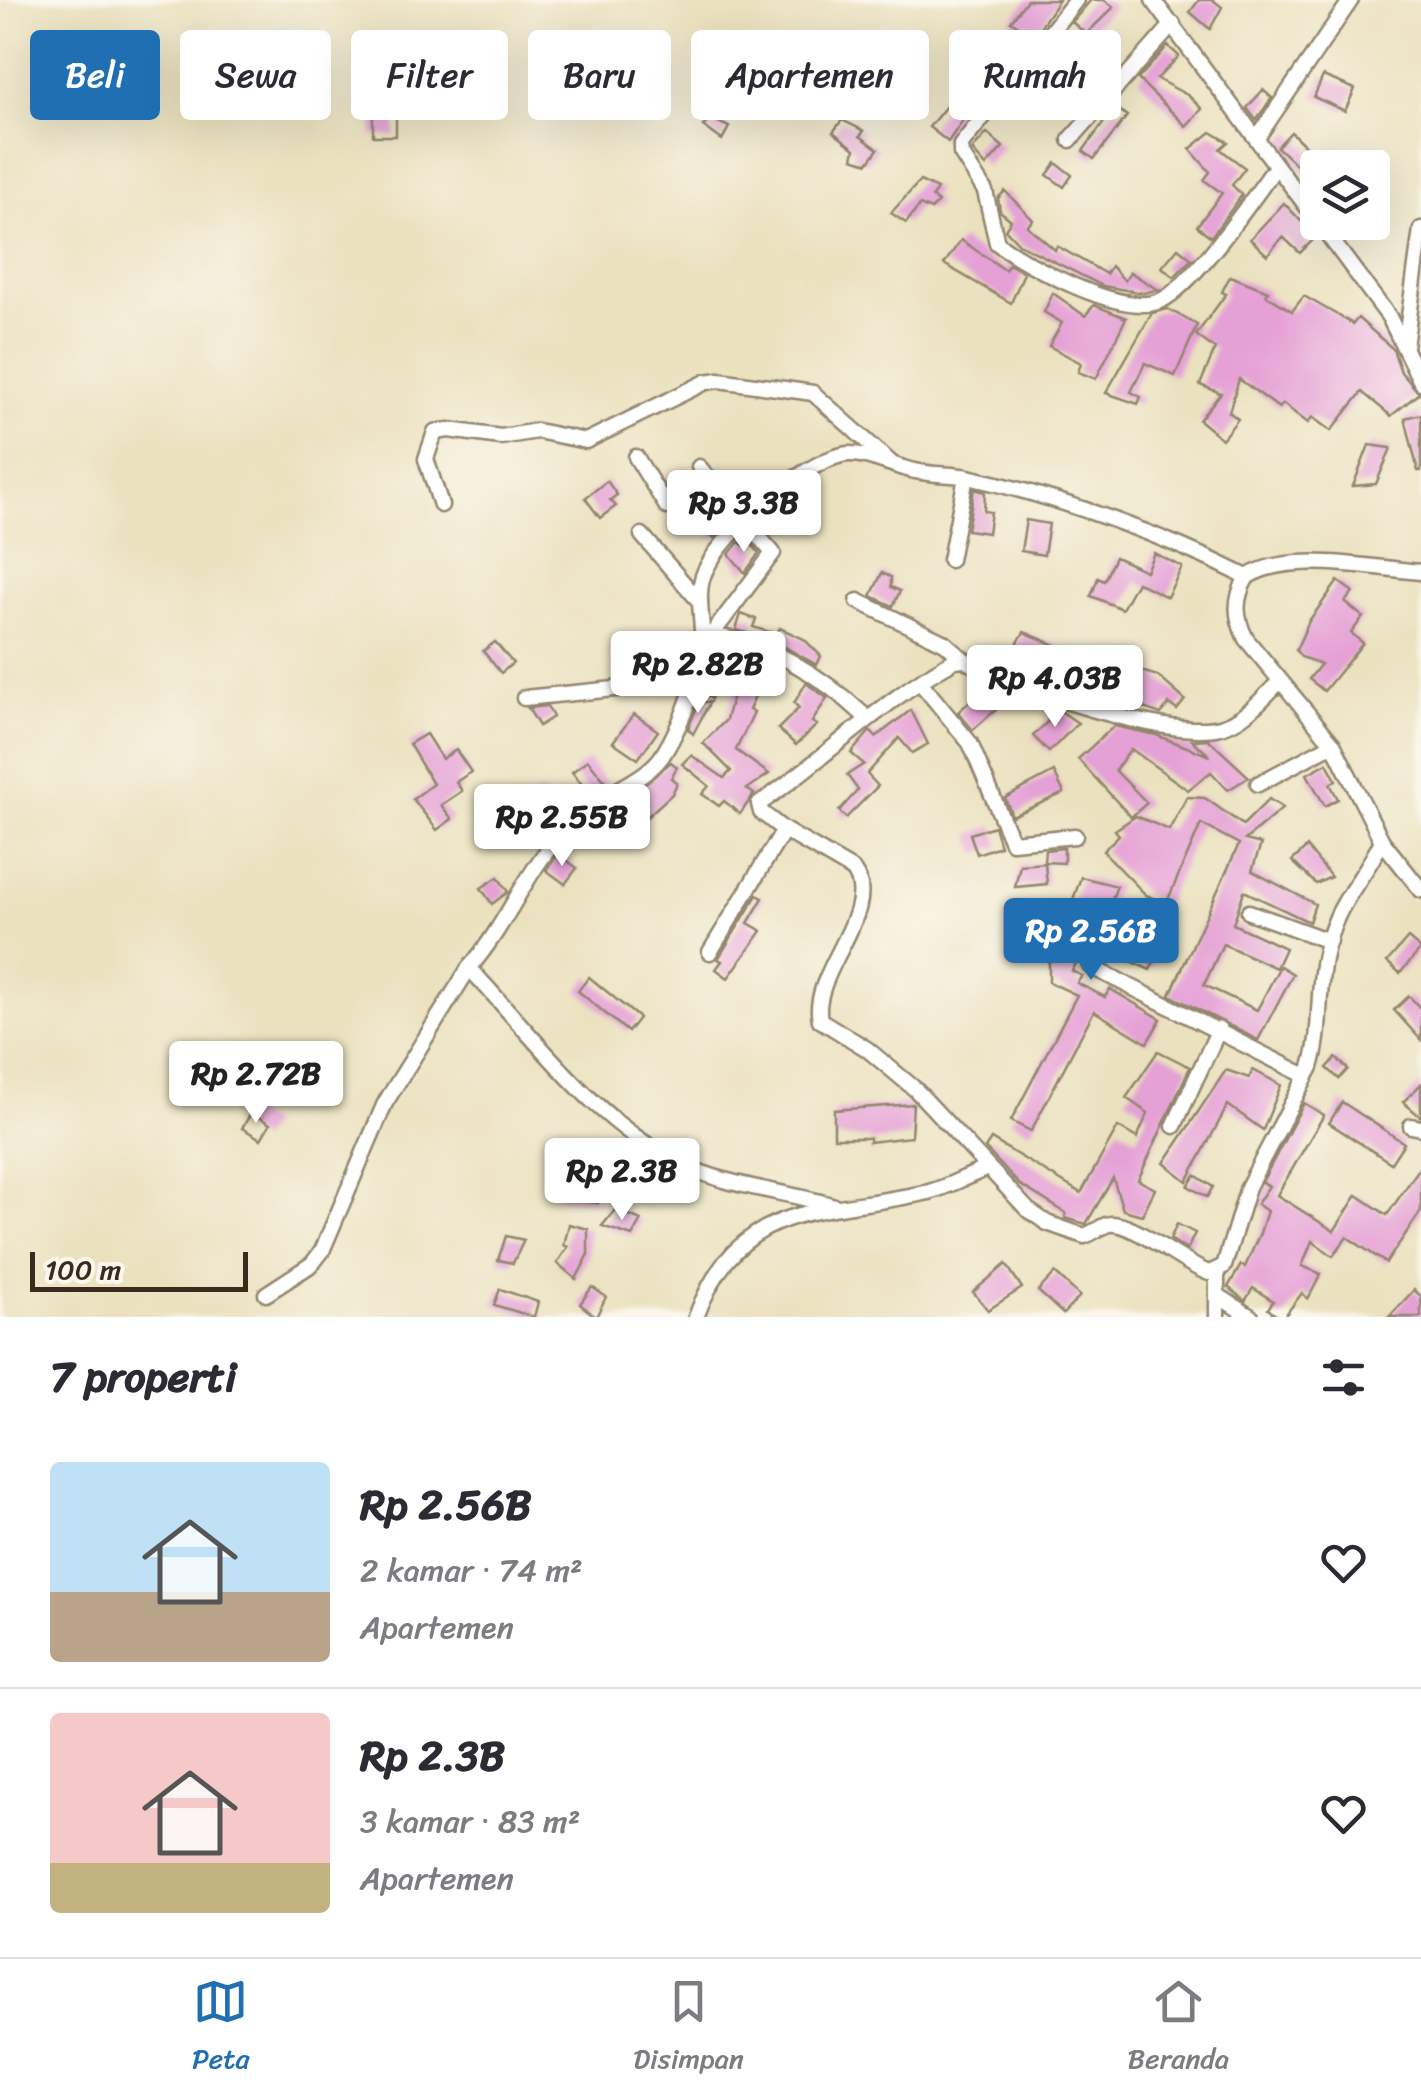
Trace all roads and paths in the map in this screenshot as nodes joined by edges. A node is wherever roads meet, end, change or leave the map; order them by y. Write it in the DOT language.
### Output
graph roads {
  1 [pos="1076,0"];
  2 [pos="1153,0"];
  3 [pos="1350,0"];
  4 [pos="1173,24"];
  5 [pos="1257,138"];
  6 [pos="1070,140"];
  7 [pos="1275,168"];
  8 [pos="1421,229"];
  9 [pos="1405,347"];
  10 [pos="1421,382"];
  11 [pos="636,457"];
  12 [pos="894,465"];
  13 [pos="966,477"];
  14 [pos="441,505"];
  15 [pos="744,523"];
  16 [pos="642,535"];
  17 [pos="950,560"];
  18 [pos="1421,572"];
  19 [pos="1247,576"];
  20 [pos="858,601"];
  21 [pos="700,602"];
  22 [pos="706,637"];
  23 [pos="962,659"];
  24 [pos="1280,681"];
  25 [pos="920,682"];
  26 [pos="696,683"];
  27 [pos="524,698"];
  28 [pos="866,717"];
  29 [pos="1333,744"];
  30 [pos="1258,784"];
  31 [pos="784,830"];
  32 [pos="1075,836"];
  33 [pos="1382,842"];
  34 [pos="1421,890"];
  35 [pos="1249,912"];
  36 [pos="1329,941"];
  37 [pos="710,952"];
  38 [pos="1090,966"];
  39 [pos="468,968"];
  40 [pos="1218,1029"];
  41 [pos="1306,1076"];
  42 [pos="1174,1126"];
  43 [pos="986,1169"];
  44 [pos="836,1206"];
  45 [pos="1217,1272"];
  46 [pos="266,1294"];
  47 [pos="1217,1295"];
  48 [pos="696,1317"];
  49 [pos="1217,1317"];
  50 [pos="1251,1317"];
  1 -- 7 [label="street"];
  2 -- 4 [label="street"];
  3 -- 5 [label="street"];
  4 -- 5 [label="street"];
  4 -- 6 [label="street"];
  5 -- 7 [label="street"];
  7 -- 9 [label="street"];
  8 -- 9 [label="street"];
  9 -- 10 [label="street"];
  11 -- 15 [label="street"];
  12 -- 13 [label="street"];
  12 -- 14 [label="street"];
  12 -- 15 [label="street"];
  13 -- 17 [label="street"];
  13 -- 19 [label="street"];
  15 -- 21 [label="street"];
  15 -- 22 [label="street"];
  16 -- 21 [label="street"];
  18 -- 19 [label="street"];
  19 -- 24 [label="street"];
  20 -- 23 [label="street"];
  21 -- 22 [label="street"];
  22 -- 26 [label="street"];
  22 -- 28 [label="street"];
  23 -- 24 [label="street"];
  23 -- 25 [label="street"];
  24 -- 29 [label="street"];
  25 -- 28 [label="street"];
  25 -- 32 [label="street"];
  26 -- 27 [label="street"];
  26 -- 39 [label="street"];
  28 -- 31 [label="street"];
  29 -- 30 [label="street"];
  29 -- 33 [label="street"];
  31 -- 37 [label="street"];
  31 -- 43 [label="street"];
  33 -- 34 [label="street"];
  33 -- 36 [label="street"];
  35 -- 36 [label="street"];
  36 -- 41 [label="street"];
  38 -- 40 [label="street"];
  39 -- 44 [label="street"];
  39 -- 46 [label="street"];
  40 -- 41 [label="street"];
  40 -- 42 [label="street"];
  41 -- 45 [label="street"];
  43 -- 44 [label="street"];
  43 -- 45 [label="street"];
  44 -- 48 [label="street"];
  45 -- 47 [label="street"];
  47 -- 49 [label="street"];
  47 -- 50 [label="street"];
}
